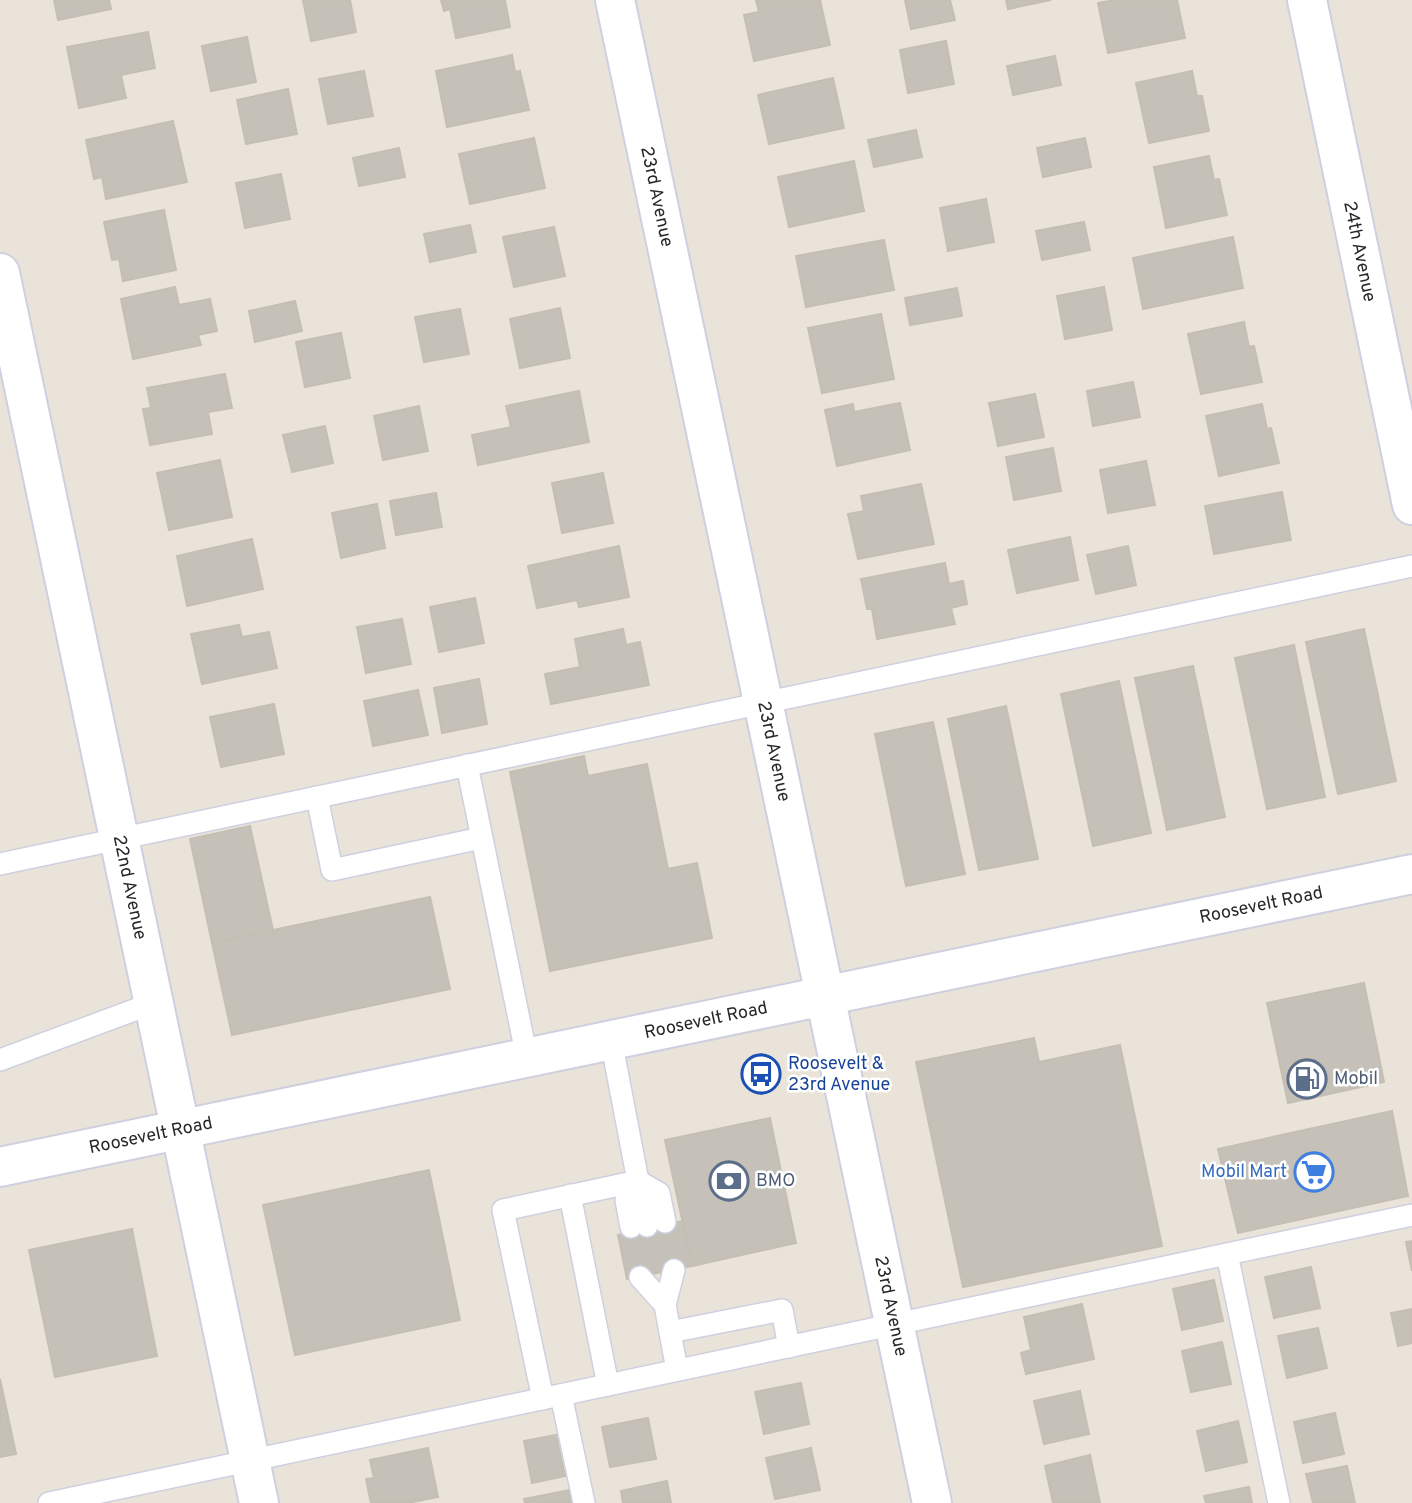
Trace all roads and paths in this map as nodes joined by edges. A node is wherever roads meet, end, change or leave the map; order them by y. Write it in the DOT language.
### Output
graph roads {
  1 [pos="615,0"];
  2 [pos="1307,0"];
  3 [pos="0,273"];
  4 [pos="1412,505"];
  5 [pos="1412,566"];
  6 [pos="763,703"];
  7 [pos="467,765"];
  8 [pos="317,797"];
  9 [pos="119,838"];
  10 [pos="481,838"];
  11 [pos="0,864"];
  12 [pos="1412,874"];
  13 [pos="825,995"];
  14 [pos="153,1003"];
  15 [pos="611,1040"];
  16 [pos="527,1058"];
  17 [pos="0,1060"];
  18 [pos="179,1129"];
  19 [pos="0,1167"];
  20 [pos="638,1181"];
  21 [pos="570,1195"];
  22 [pos="1412,1215"];
  23 [pos="1227,1254"];
  24 [pos="665,1305"];
  25 [pos="894,1324"];
  26 [pos="670,1332"];
  27 [pos="789,1347"];
  28 [pos="677,1370"];
  29 [pos="608,1385"];
  30 [pos="552,1397"];
  31 [pos="251,1460"];
  32 [pos="49,1503"];
  33 [pos="259,1503"];
  34 [pos="584,1503"];
  35 [pos="932,1503"];
  36 [pos="1279,1503"];
  1 -- 6 [label="street, 23rd Avenue"];
  2 -- 4 [label="street, 24th Avenue"];
  3 -- 9 [label="street, 22nd Avenue"];
  5 -- 6 [label="lane"];
  6 -- 7 [label="lane"];
  6 -- 13 [label="street, 23rd Avenue"];
  7 -- 8 [label="lane"];
  7 -- 10 [label="lane"];
  8 -- 9 [label="lane"];
  8 -- 10 [label="lane"];
  9 -- 11 [label="lane"];
  9 -- 14 [label="street, 22nd Avenue"];
  10 -- 16 [label="lane"];
  12 -- 13 [label="street, Roosevelt Road"];
  13 -- 15 [label="street, Roosevelt Road"];
  13 -- 25 [label="street, 23rd Avenue"];
  14 -- 17 [label="lane"];
  14 -- 18 [label="street, 22nd Avenue"];
  15 -- 16 [label="street, Roosevelt Road"];
  15 -- 20 [label="lane"];
  16 -- 18 [label="street, Roosevelt Road"];
  18 -- 19 [label="street, Roosevelt Road"];
  18 -- 31 [label="street, 22nd Avenue"];
  20 -- 20 [label="lane"];
  20 -- 21 [label="lane"];
  21 -- 29 [label="lane"];
  21 -- 30 [label="lane"];
  22 -- 23 [label="lane"];
  23 -- 25 [label="lane"];
  23 -- 36 [label="lane"];
  24 -- 24 [label="lane"];
  24 -- 26 [label="lane"];
  25 -- 27 [label="lane"];
  25 -- 35 [label="street, 23rd Avenue"];
  26 -- 27 [label="lane"];
  26 -- 28 [label="lane"];
  27 -- 28 [label="lane"];
  28 -- 29 [label="lane"];
  29 -- 30 [label="lane"];
  30 -- 31 [label="lane"];
  30 -- 34 [label="lane"];
  31 -- 32 [label="lane"];
  31 -- 33 [label="street, 22nd Avenue"];
}
